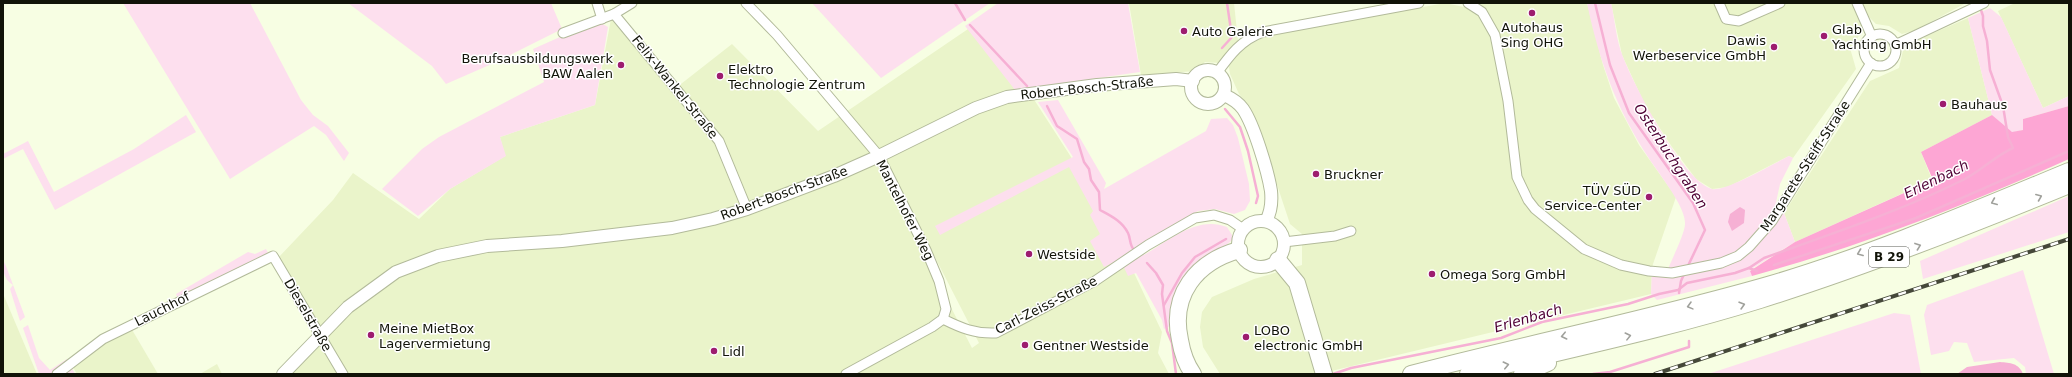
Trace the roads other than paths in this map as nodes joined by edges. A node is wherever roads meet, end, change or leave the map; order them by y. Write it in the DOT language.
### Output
graph roads {
  1 [pos="597,3"];
  2 [pos="632,3"];
  3 [pos="746,3"];
  4 [pos="1419,3"];
  5 [pos="1719,3"];
  6 [pos="1780,3"];
  7 [pos="1856,3"];
  8 [pos="1984,3"];
  9 [pos="1473,4"];
  10 [pos="614,14"];
  11 [pos="602,19"];
  12 [pos="563,33"];
  13 [pos="1872,37"];
  14 [pos="1895,45"];
  15 [pos="1871,63"];
  16 [pos="1217,73"];
  17 [pos="1193,81"];
  18 [pos="1224,95"];
  19 [pos="879,156"];
  20 [pos="2069,171"];
  21 [pos="2069,185"];
  22 [pos="747,209"];
  23 [pos="1266,221"];
  24 [pos="1243,229"];
  25 [pos="1350,232"];
  26 [pos="1284,242"];
  27 [pos="1239,250"];
  28 [pos="273,256"];
  29 [pos="1278,260"];
  30 [pos="943,319"];
  31 [pos="319,335"];
  32 [pos="1590,346"];
  33 [pos="1322,369"];
  34 [pos="1192,373"];
  35 [pos="57,374"];
  36 [pos="283,374"];
  37 [pos="343,374"];
  38 [pos="846,374"];
  39 [pos="1411,374"];
  40 [pos="1468,374"];
  41 [pos="1522,374"];
  1 -- 11 [label="street"];
  2 -- 10 [label="street"];
  3 -- 19 [label="street, Mantelhofer Weg"];
  4 -- 16 [label="street"];
  5 -- 6 [label="street"];
  7 -- 13 [label="street"];
  8 -- 14 [label="street"];
  9 -- 15 [label="street, Margarete-Steiff-Straße"];
  10 -- 11 [label="street"];
  10 -- 22 [label="street, Felix-Wankel-Straße"];
  11 -- 12 [label="street"];
  13 -- 14 [label="street"];
  13 -- 15 [label="street"];
  14 -- 15 [label="street"];
  16 -- 17 [label="street"];
  16 -- 18 [label="street"];
  17 -- 18 [label="street"];
  17 -- 19 [label="street, Robert-Bosch-Straße"];
  18 -- 23 [label="street"];
  19 -- 22 [label="street, Robert-Bosch-Straße"];
  19 -- 30 [label="street, Mantelhofer Weg"];
  20 -- 39 [label="highway, B 29, one-way"];
  32 -- 21 [label="highway, B 29, one-way"];
  22 -- 31 [label="street, Robert-Bosch-Straße"];
  23 -- 24 [label="street"];
  23 -- 26 [label="street"];
  24 -- 27 [label="street"];
  24 -- 30 [label="street, Carl-Zeiss-Straße"];
  25 -- 26 [label="street"];
  26 -- 29 [label="street"];
  27 -- 29 [label="street"];
  27 -- 34 [label="highway"];
  28 -- 31 [label="street, Dieselstraße"];
  28 -- 35 [label="street, Lauchhof"];
  29 -- 33 [label="highway"];
  30 -- 38 [label="street"];
  31 -- 36 [label="street, Robert-Bosch-Straße"];
  31 -- 37 [label="street, Dieselstraße"];
  40 -- 32 [label="highway, B 29, one-way"];
  32 -- 41 [label="highway"];
}
